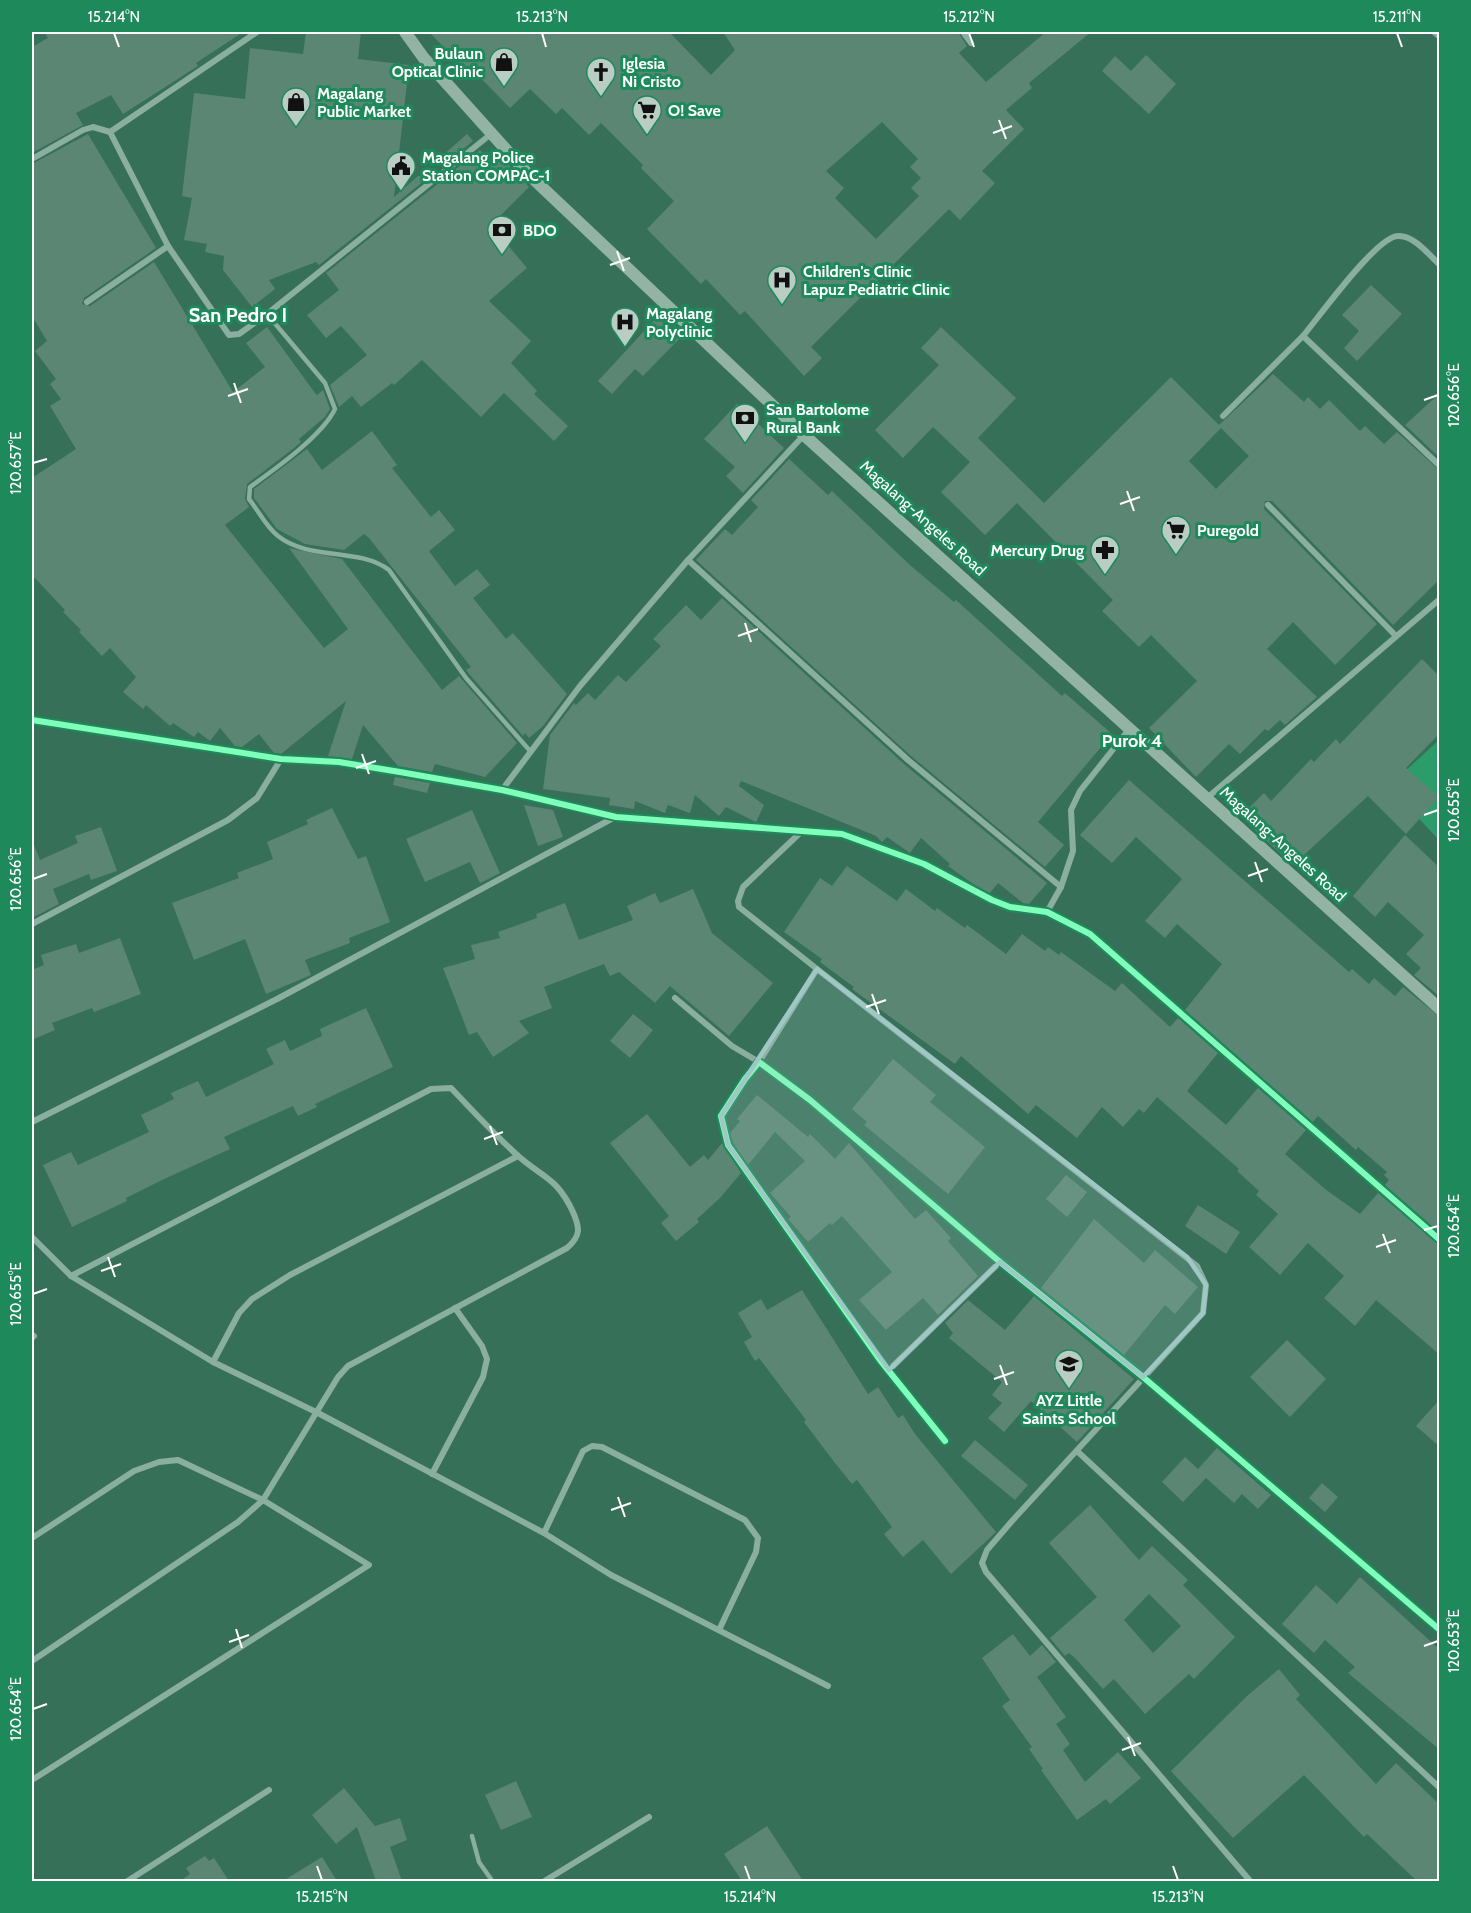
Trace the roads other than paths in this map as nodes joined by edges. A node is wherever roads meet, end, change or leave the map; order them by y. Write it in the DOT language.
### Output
graph roads {
  1 [pos="257,32"];
  2 [pos="405,32"];
  3 [pos="963,32"];
  4 [pos="1434,32"];
  5 [pos="1440,37"];
  6 [pos="971,43"];
  7 [pos="110,132"];
  8 [pos="491,134"];
  9 [pos="32,159"];
  10 [pos="168,246"];
  11 [pos="1440,265"];
  12 [pos="87,302"];
  13 [pos="267,314"];
  14 [pos="1303,336"];
  15 [pos="1223,416"];
  16 [pos="804,435"];
  17 [pos="1440,466"];
  18 [pos="1268,505"];
  19 [pos="688,560"];
  20 [pos="1440,598"];
  21 [pos="1395,635"];
  22 [pos="32,720"];
  23 [pos="1130,728"];
  24 [pos="531,752"];
  25 [pos="281,759"];
  26 [pos="502,790"];
  27 [pos="1207,798"];
  28 [pos="616,817"];
  29 [pos="801,832"];
  30 [pos="1061,886"];
  31 [pos="1047,912"];
  32 [pos="32,924"];
  33 [pos="817,969"];
  34 [pos="675,998"];
  35 [pos="1440,1008"];
  36 [pos="759,1062"];
  37 [pos="32,1122"];
  38 [pos="518,1156"];
  39 [pos="32,1237"];
  40 [pos="1440,1240"];
  41 [pos="1000,1262"];
  42 [pos="70,1276"];
  43 [pos="455,1308"];
  44 [pos="213,1362"];
  45 [pos="889,1370"];
  46 [pos="1143,1377"];
  47 [pos="318,1413"];
  48 [pos="945,1441"];
  49 [pos="1077,1450"];
  50 [pos="432,1474"];
  51 [pos="263,1500"];
  52 [pos="544,1533"];
  53 [pos="32,1538"];
  54 [pos="719,1630"];
  55 [pos="1440,1630"];
  56 [pos="32,1661"];
  57 [pos="828,1686"];
  58 [pos="32,1780"];
  59 [pos="1440,1788"];
  60 [pos="269,1790"];
  61 [pos="649,1817"];
  62 [pos="472,1836"];
  63 [pos="126,1881"];
  64 [pos="493,1881"];
  65 [pos="543,1881"];
  66 [pos="1251,1881"];
  1 -- 7 [label="street"];
  2 -- 8 [label="main road, Magalang-Angeles Road"];
  3 -- 6 [label="street"];
  4 -- 5 [label="street"];
  7 -- 9 [label="street"];
  7 -- 10 [label="street"];
  8 -- 13 [label="street"];
  8 -- 16 [label="main road, Magalang-Angeles Road"];
  10 -- 12 [label="street"];
  10 -- 13 [label="street"];
  11 -- 14 [label="street"];
  13 -- 24 [label="lane"];
  14 -- 15 [label="street"];
  14 -- 17 [label="street"];
  16 -- 19 [label="street"];
  16 -- 23 [label="main road, Magalang-Angeles Road"];
  18 -- 21 [label="street"];
  19 -- 24 [label="street"];
  19 -- 30 [label="street"];
  20 -- 21 [label="street"];
  21 -- 27 [label="street"];
  22 -- 25 [label="street"];
  23 -- 27 [label="main road, Magalang-Angeles Road"];
  23 -- 30 [label="street"];
  24 -- 26 [label="street"];
  25 -- 26 [label="street"];
  25 -- 32 [label="street"];
  26 -- 28 [label="street"];
  27 -- 35 [label="main road, Magalang-Angeles Road"];
  28 -- 29 [label="street"];
  28 -- 37 [label="street"];
  29 -- 31 [label="street"];
  29 -- 33 [label="street"];
  30 -- 31 [label="street"];
  31 -- 40 [label="street"];
  33 -- 36 [label="street"];
  33 -- 46 [label="street"];
  34 -- 36 [label="street"];
  36 -- 41 [label="street"];
  36 -- 45 [label="street"];
  38 -- 42 [label="street"];
  38 -- 43 [label="street"];
  38 -- 44 [label="street"];
  39 -- 42 [label="street"];
  41 -- 45 [label="street"];
  41 -- 46 [label="street"];
  42 -- 44 [label="street"];
  43 -- 47 [label="street"];
  43 -- 50 [label="street"];
  44 -- 47 [label="street"];
  45 -- 48 [label="street"];
  46 -- 49 [label="street"];
  46 -- 55 [label="street"];
  47 -- 50 [label="street"];
  47 -- 51 [label="street"];
  49 -- 59 [label="street"];
  49 -- 66 [label="street"];
  50 -- 52 [label="street"];
  51 -- 53 [label="street"];
  51 -- 56 [label="street"];
  51 -- 58 [label="street"];
  52 -- 54 [label="street"];
  52 -- 54 [label="street"];
  54 -- 57 [label="street"];
  60 -- 63 [label="street"];
  61 -- 65 [label="street"];
  62 -- 64 [label="lane"];
}
